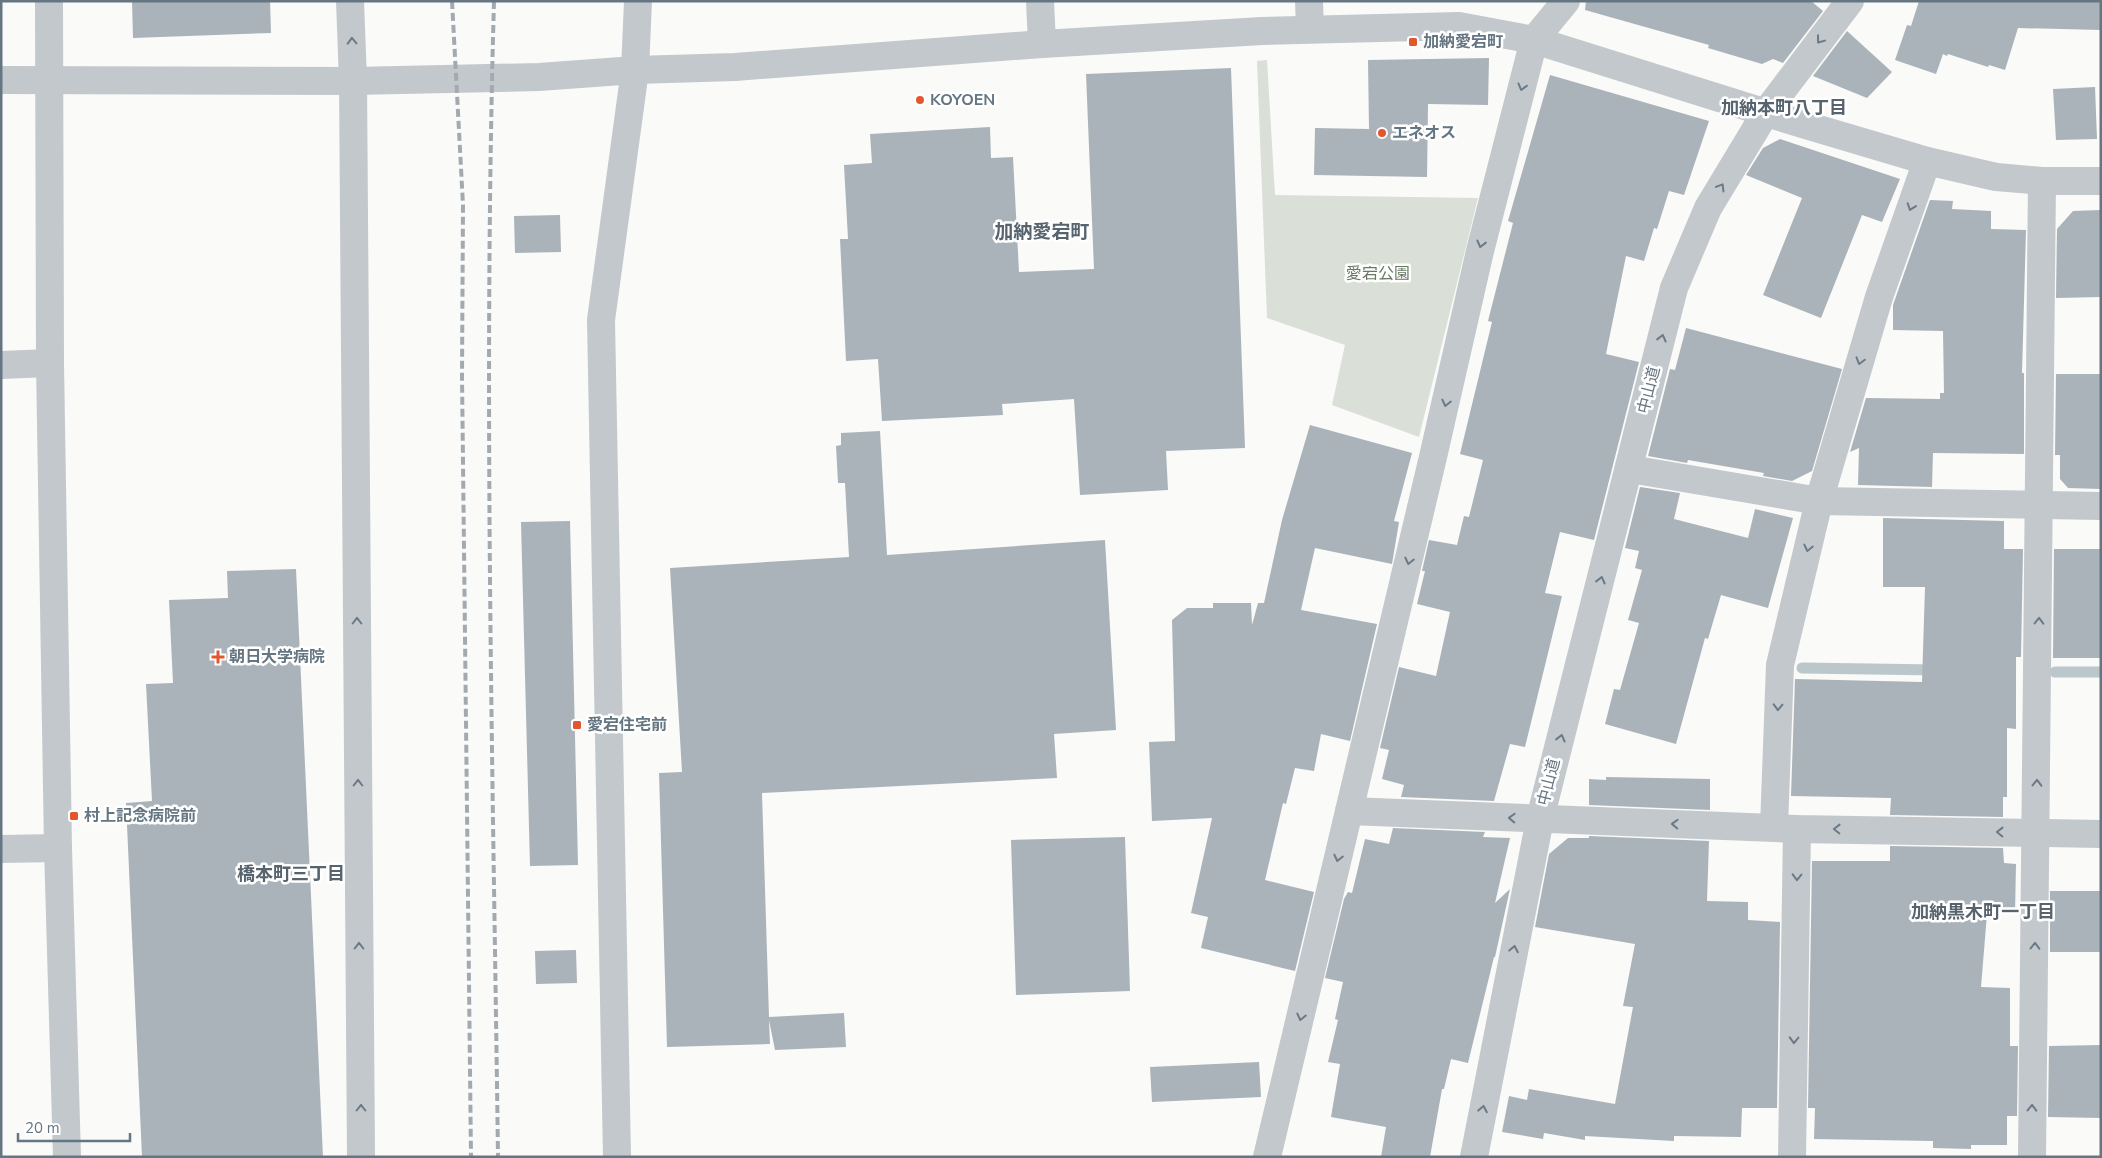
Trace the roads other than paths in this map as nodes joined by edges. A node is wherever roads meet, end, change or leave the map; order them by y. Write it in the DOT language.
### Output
graph roads {
  1 [pos="49,1"];
  2 [pos="350,1"];
  3 [pos="638,1"];
  4 [pos="652,1"];
  5 [pos="1040,1"];
  6 [pos="1310,1"];
  7 [pos="1566,1"];
  8 [pos="1850,1"];
  9 [pos="1310,29"];
  10 [pos="1534,40"];
  11 [pos="1042,44"];
  12 [pos="635,70"];
  13 [pos="51,79"];
  14 [pos="1,80"];
  15 [pos="353,81"];
  16 [pos="1766,112"];
  17 [pos="1927,161"];
  18 [pos="2101,180"];
  19 [pos="2042,181"];
  20 [pos="50,363"];
  21 [pos="1,365"];
  22 [pos="1630,469"];
  23 [pos="1819,501"];
  24 [pos="2040,505"];
  25 [pos="2101,506"];
  26 [pos="1349,811"];
  27 [pos="1540,819"];
  28 [pos="1786,828"];
  29 [pos="2036,833"];
  30 [pos="2101,834"];
  31 [pos="58,848"];
  32 [pos="1,850"];
  33 [pos="67,1157"];
  34 [pos="361,1157"];
  35 [pos="616,1157"];
  36 [pos="1267,1157"];
  37 [pos="1474,1157"];
  38 [pos="1792,1157"];
  39 [pos="2032,1157"];
  1 -- 13 [label="street"];
  15 -- 2 [label="street, one-way"];
  3 -- 12 [label="street"];
  4 -- 12 [label="street"];
  5 -- 11 [label="street"];
  6 -- 9 [label="street"];
  7 -- 10 [label="street"];
  8 -- 16 [label="street, 中山道, one-way"];
  9 -- 10 [label="street"];
  9 -- 11 [label="street"];
  10 -- 16 [label="street"];
  10 -- 26 [label="street, one-way"];
  11 -- 12 [label="street"];
  12 -- 15 [label="street"];
  12 -- 35 [label="street"];
  13 -- 14 [label="street"];
  13 -- 15 [label="street"];
  13 -- 20 [label="street"];
  34 -- 15 [label="street, one-way"];
  16 -- 17 [label="street"];
  22 -- 16 [label="street, 中山道, one-way"];
  17 -- 19 [label="street"];
  17 -- 23 [label="street, one-way"];
  18 -- 19 [label="street"];
  19 -- 24 [label="street"];
  20 -- 21 [label="street"];
  20 -- 31 [label="street"];
  22 -- 23 [label="street"];
  27 -- 22 [label="street, 中山道, one-way"];
  23 -- 24 [label="street"];
  23 -- 28 [label="street, one-way"];
  24 -- 25 [label="street"];
  29 -- 24 [label="street, one-way"];
  27 -- 26 [label="street, one-way"];
  26 -- 36 [label="street, one-way"];
  28 -- 27 [label="street, one-way"];
  37 -- 27 [label="street, 中山道, one-way"];
  29 -- 28 [label="street, one-way"];
  28 -- 38 [label="street, one-way"];
  29 -- 30 [label="street"];
  39 -- 29 [label="street, one-way"];
  31 -- 32 [label="street"];
  31 -- 33 [label="street"];
}
